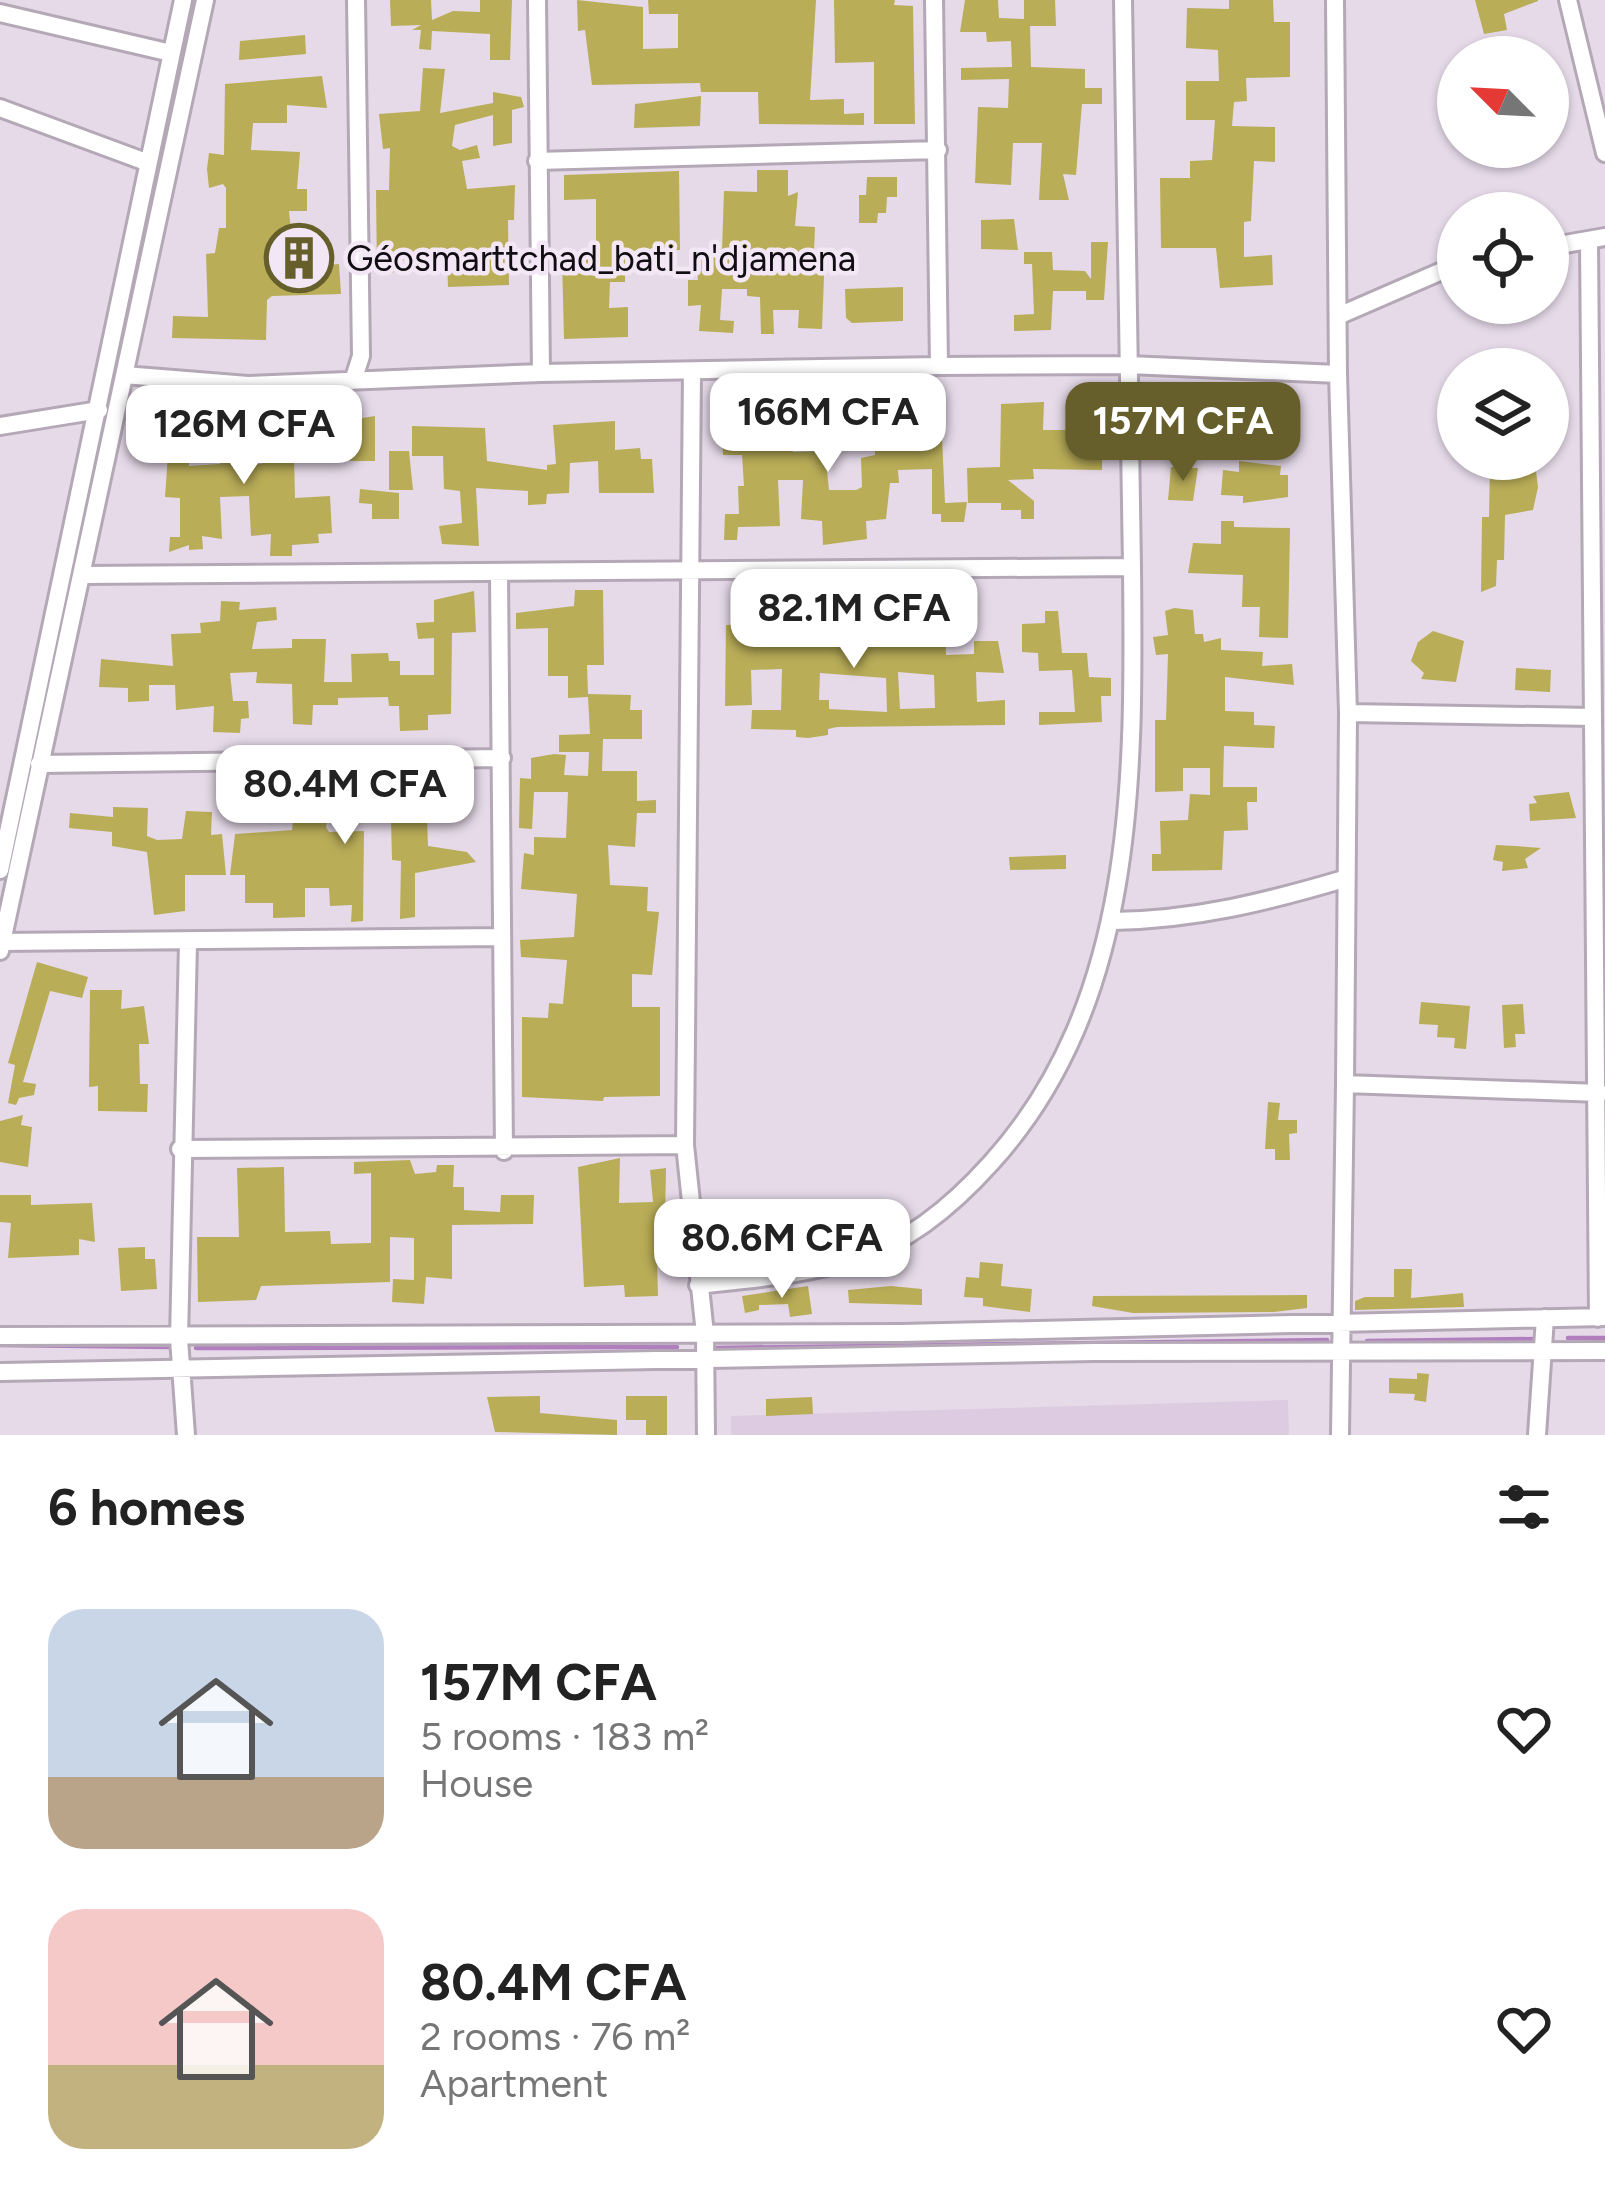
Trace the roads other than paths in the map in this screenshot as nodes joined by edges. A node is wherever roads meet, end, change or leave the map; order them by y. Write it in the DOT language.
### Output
graph roads {
  1 [pos="183,0"];
  2 [pos="206,0"];
  3 [pos="356,0"];
  4 [pos="538,0"];
  5 [pos="934,0"];
  6 [pos="1123,0"];
  7 [pos="1335,0"];
  8 [pos="1568,0"];
  9 [pos="0,13"];
  10 [pos="170,53"];
  11 [pos="0,108"];
  12 [pos="938,150"];
  13 [pos="1605,153"];
  14 [pos="537,161"];
  15 [pos="146,162"];
  16 [pos="1597,239"];
  17 [pos="1437,274"];
  18 [pos="1338,316"];
  19 [pos="1129,365"];
  20 [pos="938,366"];
  21 [pos="692,372"];
  22 [pos="541,373"];
  23 [pos="1338,374"];
  24 [pos="124,375"];
  25 [pos="353,381"];
  26 [pos="99,410"];
  27 [pos="0,426"];
  28 [pos="1600,469"];
  29 [pos="1132,567"];
  30 [pos="686,572"];
  31 [pos="82,575"];
  32 [pos="499,575"];
  33 [pos="1599,692"];
  34 [pos="1348,713"];
  35 [pos="1593,716"];
  36 [pos="502,758"];
  37 [pos="39,764"];
  38 [pos="1601,858"];
  39 [pos="0,870"];
  40 [pos="1344,879"];
  41 [pos="1113,921"];
  42 [pos="501,937"];
  43 [pos="188,943"];
  44 [pos="1,945"];
  45 [pos="1345,1084"];
  46 [pos="1599,1093"];
  47 [pos="685,1145"];
  48 [pos="180,1149"];
  49 [pos="504,1150"];
  50 [pos="698,1285"];
  51 [pos="1602,1317"];
  52 [pos="1545,1318"];
  53 [pos="1340,1322"];
  54 [pos="705,1334"];
  55 [pos="0,1336"];
  56 [pos="178,1339"];
  57 [pos="1605,1351"];
  58 [pos="1341,1353"];
  59 [pos="1542,1353"];
  60 [pos="706,1361"];
  61 [pos="182,1366"];
  62 [pos="0,1372"];
  63 [pos="186,1435"];
  64 [pos="706,1435"];
  65 [pos="1340,1435"];
  66 [pos="1537,1435"];
  1 -- 10 [label="street"];
  2 -- 24 [label="street"];
  3 -- 25 [label="street"];
  4 -- 14 [label="street"];
  5 -- 12 [label="street"];
  6 -- 19 [label="street"];
  7 -- 18 [label="street"];
  8 -- 13 [label="street"];
  9 -- 10 [label="street"];
  10 -- 15 [label="street"];
  11 -- 15 [label="street"];
  12 -- 14 [label="street"];
  12 -- 20 [label="street"];
  14 -- 22 [label="street"];
  15 -- 26 [label="street"];
  16 -- 28 [label="street"];
  17 -- 18 [label="street"];
  18 -- 23 [label="street"];
  19 -- 20 [label="street"];
  19 -- 23 [label="street"];
  19 -- 29 [label="street"];
  20 -- 21 [label="street"];
  21 -- 22 [label="street"];
  21 -- 30 [label="street"];
  22 -- 25 [label="street"];
  23 -- 34 [label="street"];
  24 -- 25 [label="street"];
  24 -- 31 [label="street"];
  26 -- 27 [label="street"];
  26 -- 39 [label="street"];
  28 -- 33 [label="street"];
  29 -- 30 [label="street"];
  29 -- 41 [label="street"];
  30 -- 32 [label="street"];
  30 -- 47 [label="street"];
  31 -- 32 [label="street"];
  31 -- 37 [label="street"];
  32 -- 36 [label="street"];
  33 -- 35 [label="street"];
  34 -- 35 [label="street"];
  34 -- 40 [label="street"];
  35 -- 38 [label="street"];
  36 -- 37 [label="street"];
  36 -- 42 [label="street"];
  37 -- 44 [label="street"];
  38 -- 46 [label="street"];
  40 -- 41 [label="street"];
  40 -- 45 [label="street"];
  41 -- 50 [label="street"];
  42 -- 43 [label="street"];
  42 -- 49 [label="street"];
  43 -- 44 [label="street"];
  43 -- 48 [label="street"];
  45 -- 46 [label="street"];
  45 -- 53 [label="street"];
  46 -- 51 [label="street"];
  47 -- 49 [label="street"];
  47 -- 50 [label="street"];
  48 -- 49 [label="street"];
  48 -- 56 [label="street"];
  50 -- 54 [label="street"];
  51 -- 52 [label="street"];
  52 -- 53 [label="street"];
  52 -- 59 [label="street"];
  53 -- 54 [label="street"];
  53 -- 58 [label="street"];
  54 -- 56 [label="street"];
  54 -- 60 [label="street"];
  55 -- 56 [label="street"];
  56 -- 61 [label="street"];
  57 -- 59 [label="street"];
  58 -- 59 [label="street"];
  58 -- 60 [label="street"];
  58 -- 65 [label="street"];
  59 -- 66 [label="street"];
  60 -- 61 [label="street"];
  60 -- 64 [label="street"];
  61 -- 62 [label="street"];
  61 -- 63 [label="street"];
}
